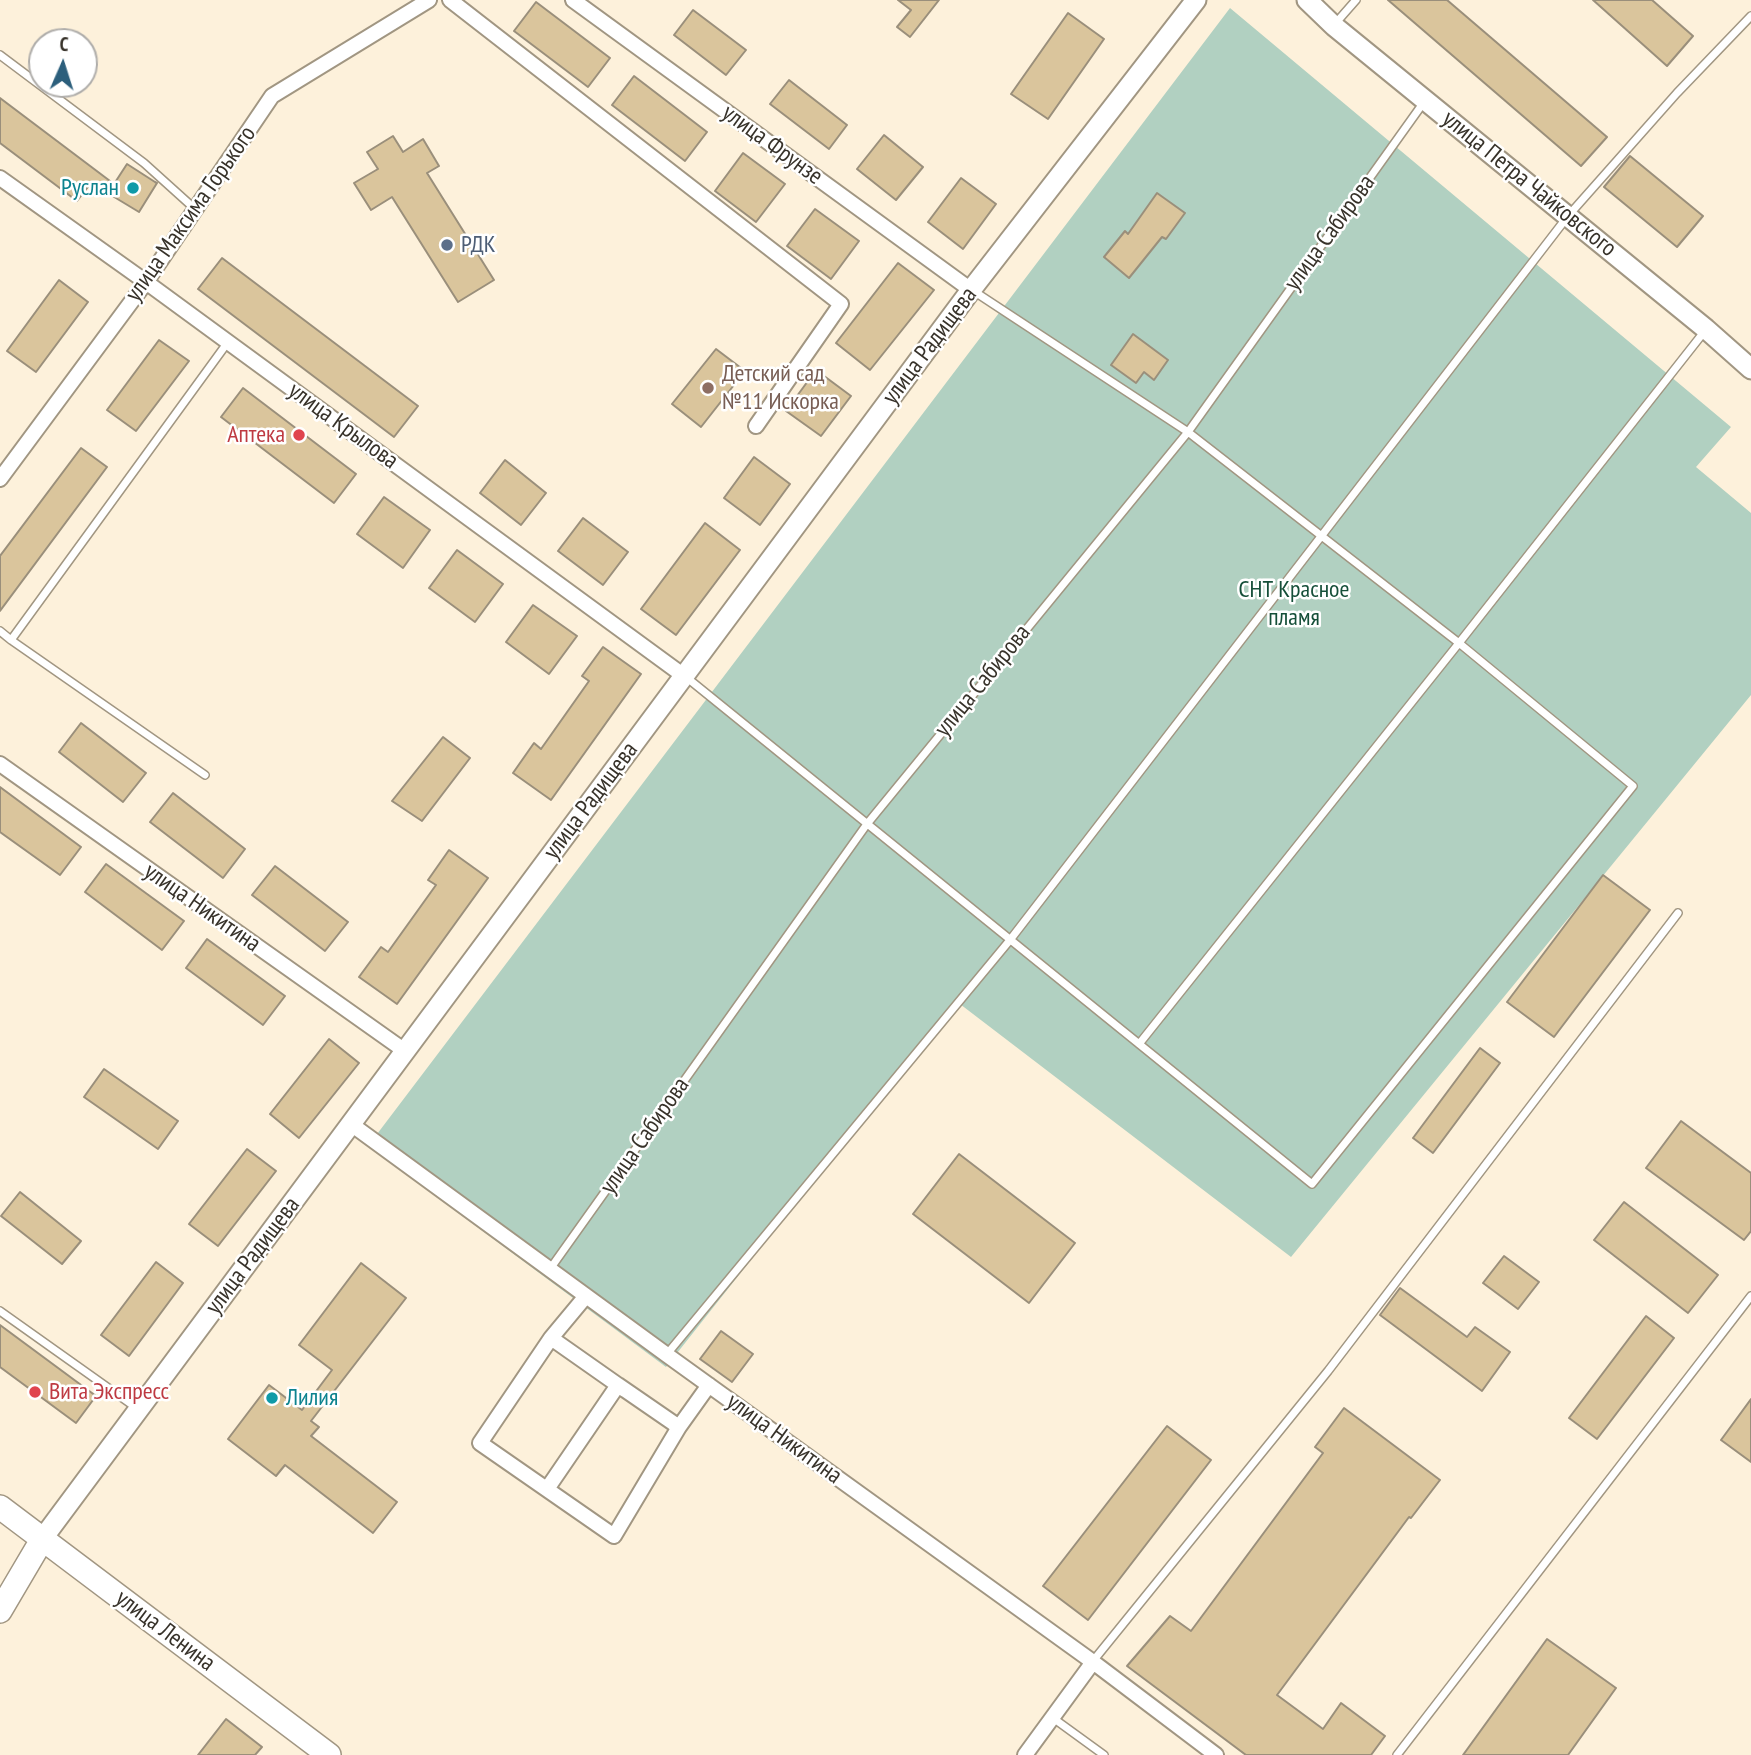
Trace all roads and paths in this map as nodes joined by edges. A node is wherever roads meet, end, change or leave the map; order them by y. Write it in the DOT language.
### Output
graph roads {
  1 [pos="429,0"];
  2 [pos="450,0"];
  3 [pos="572,0"];
  4 [pos="1195,0"];
  5 [pos="1307,0"];
  6 [pos="1356,0"];
  7 [pos="1751,16"];
  8 [pos="1334,26"];
  9 [pos="0,55"];
  10 [pos="1425,100"];
  11 [pos="0,178"];
  12 [pos="195,209"];
  13 [pos="1568,216"];
  14 [pos="146,282"];
  15 [pos="971,290"];
  16 [pos="1706,329"];
  17 [pos="228,342"];
  18 [pos="1751,369"];
  19 [pos="756,426"];
  20 [pos="1188,432"];
  21 [pos="0,479"];
  22 [pos="1321,536"];
  23 [pos="0,631"];
  24 [pos="12,640"];
  25 [pos="1459,643"];
  26 [pos="684,676"];
  27 [pos="0,764"];
  28 [pos="205,775"];
  29 [pos="867,824"];
  30 [pos="1678,913"];
  31 [pos="1010,940"];
  32 [pos="1139,1044"];
  33 [pos="405,1052"];
  34 [pos="351,1124"];
  35 [pos="550,1269"];
  36 [pos="586,1296"];
  37 [pos="1751,1296"];
  38 [pos="0,1311"];
  39 [pos="551,1338"];
  40 [pos="667,1355"];
  41 [pos="618,1385"];
  42 [pos="709,1385"];
  43 [pos="139,1410"];
  44 [pos="679,1427"];
  45 [pos="547,1489"];
  46 [pos="0,1507"];
  47 [pos="43,1538"];
  48 [pos="0,1611"];
  49 [pos="1093,1662"];
  50 [pos="1053,1718"];
  51 [pos="328,1755"];
  52 [pos="1025,1755"];
  53 [pos="1103,1755"];
  54 [pos="1216,1755"];
  55 [pos="1397,1755"];
  1 -- 12 [label="street, улица Максима Горького"];
  2 -- 19 [label="street"];
  3 -- 15 [label="street, улица Фрунзе"];
  4 -- 15 [label="street, улица Радищева"];
  5 -- 8 [label="street, улица Петра Чайковского"];
  6 -- 8 [label="lane"];
  7 -- 13 [label="lane"];
  8 -- 10 [label="street, улица Петра Чайковского"];
  9 -- 12 [label="lane"];
  10 -- 13 [label="street, улица Петра Чайковского"];
  10 -- 20 [label="lane, улица Сабирова"];
  11 -- 14 [label="street, улица Крылова"];
  12 -- 14 [label="street, улица Максима Горького"];
  13 -- 16 [label="street, улица Петра Чайковского"];
  13 -- 22 [label="lane"];
  14 -- 17 [label="street, улица Крылова"];
  14 -- 21 [label="street, улица Максима Горького"];
  15 -- 20 [label="lane"];
  15 -- 26 [label="street, улица Радищева"];
  16 -- 18 [label="street, улица Петра Чайковского"];
  16 -- 25 [label="lane"];
  17 -- 24 [label="lane"];
  17 -- 26 [label="street, улица Крылова"];
  20 -- 22 [label="lane"];
  20 -- 29 [label="lane, улица Сабирова"];
  22 -- 25 [label="lane"];
  22 -- 31 [label="lane"];
  23 -- 24 [label="lane"];
  24 -- 28 [label="lane"];
  25 -- 32 [label="lane"];
  25 -- 32 [label="lane"];
  26 -- 29 [label="lane"];
  26 -- 33 [label="street, улица Радищева"];
  27 -- 33 [label="street, улица Никитина"];
  29 -- 31 [label="lane"];
  29 -- 35 [label="lane, улица Сабирова"];
  30 -- 49 [label="lane"];
  31 -- 32 [label="lane"];
  31 -- 40 [label="lane"];
  33 -- 34 [label="street, улица Радищева"];
  34 -- 35 [label="street, улица Никитина"];
  34 -- 43 [label="street, улица Радищева"];
  35 -- 36 [label="street, улица Никитина"];
  36 -- 39 [label="street"];
  36 -- 40 [label="street, улица Никитина"];
  37 -- 55 [label="lane"];
  38 -- 43 [label="lane"];
  39 -- 41 [label="street"];
  39 -- 45 [label="street"];
  40 -- 42 [label="street, улица Никитина"];
  41 -- 44 [label="street"];
  41 -- 45 [label="street"];
  42 -- 44 [label="street"];
  42 -- 49 [label="street, улица Никитина"];
  43 -- 47 [label="street, улица Радищева"];
  44 -- 45 [label="street"];
  46 -- 47 [label="main road, улица Ленина"];
  47 -- 48 [label="main road, улица Радищева"];
  47 -- 51 [label="main road, улица Ленина"];
  49 -- 50 [label="street"];
  49 -- 54 [label="street, улица Никитина"];
  50 -- 52 [label="street"];
  50 -- 53 [label="lane"];
}
